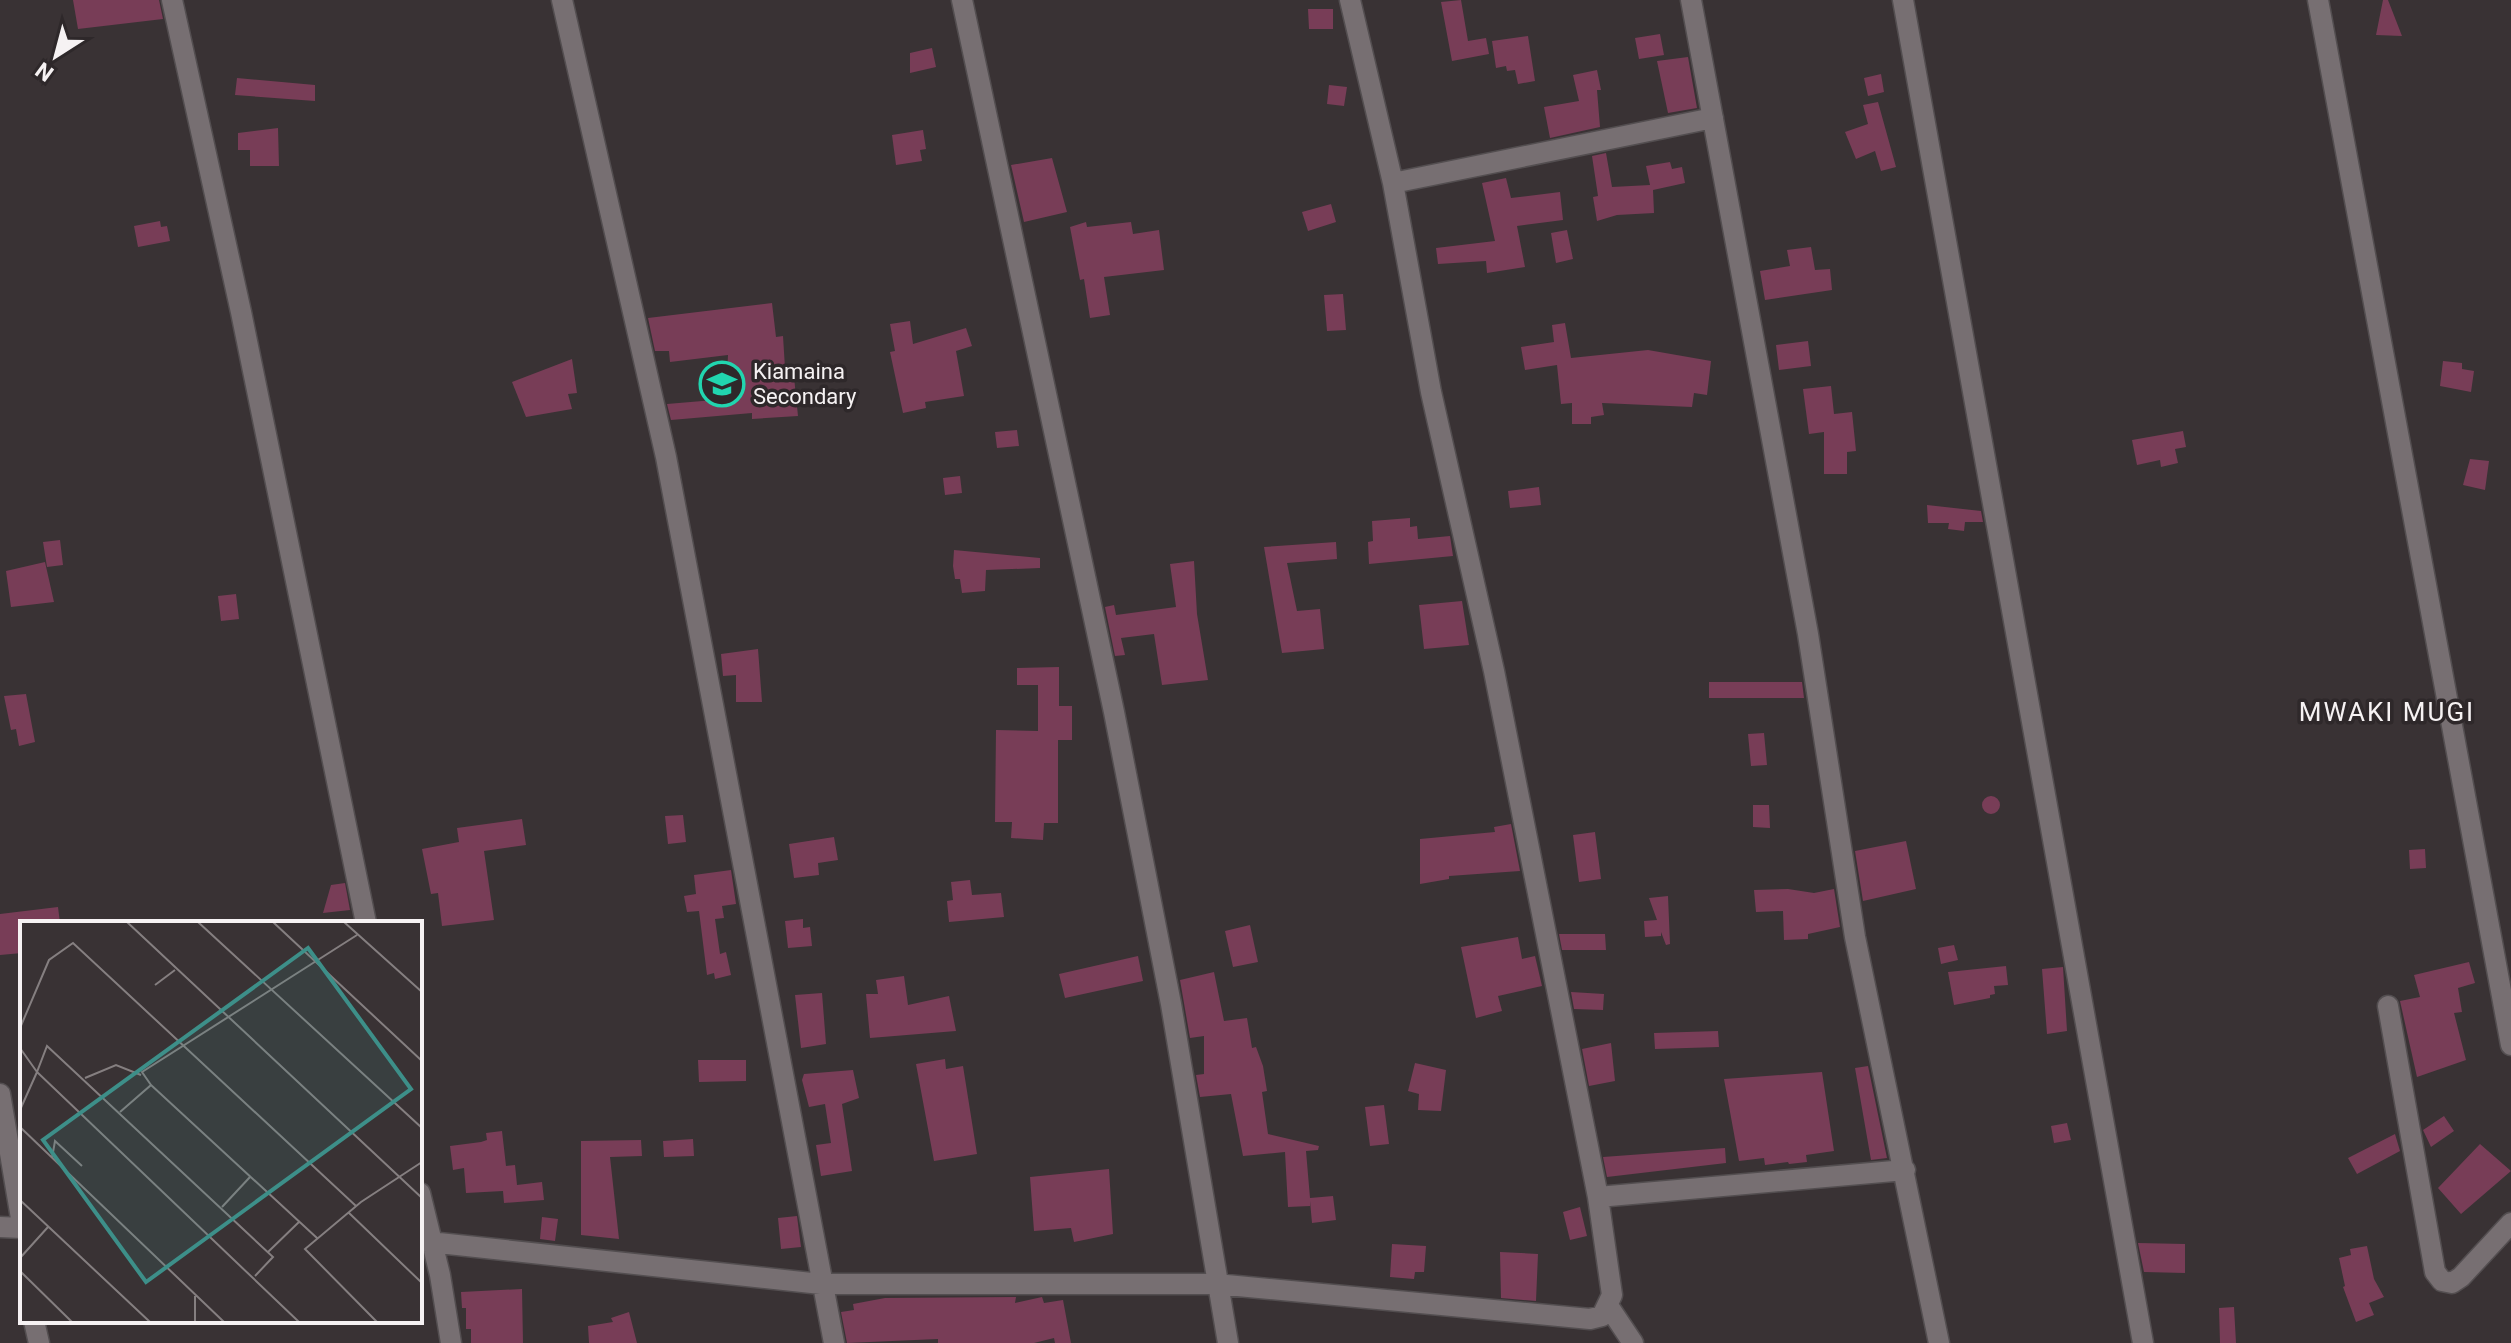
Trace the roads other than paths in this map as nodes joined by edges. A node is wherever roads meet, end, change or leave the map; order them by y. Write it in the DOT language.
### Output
graph roads {
  1 [pos="172,0"];
  2 [pos="562,0"];
  3 [pos="962,0"];
  4 [pos="1350,0"];
  5 [pos="1691,0"];
  6 [pos="1903,0"];
  7 [pos="2318,0"];
  8 [pos="1713,118"];
  9 [pos="1393,183"];
  10 [pos="366,921"];
  11 [pos="2388,1006"];
  12 [pos="2511,1045"];
  13 [pos="0,1094"];
  14 [pos="1905,1170"];
  15 [pos="1598,1197"];
  16 [pos="422,1212"];
  17 [pos="20,1214"];
  18 [pos="2511,1223"];
  19 [pos="20,1226"];
  20 [pos="0,1227"];
  21 [pos="425,1241"];
  22 [pos="821,1284"];
  23 [pos="1216,1284"];
  24 [pos="1609,1307"];
  25 [pos="34,1323"];
  26 [pos="39,1343"];
  27 [pos="451,1343"];
  28 [pos="834,1343"];
  29 [pos="1228,1343"];
  30 [pos="1633,1343"];
  31 [pos="1939,1343"];
  32 [pos="2143,1343"];
  1 -- 10 [label="street"];
  2 -- 22 [label="street"];
  3 -- 23 [label="street"];
  4 -- 9 [label="street"];
  5 -- 8 [label="street"];
  6 -- 32 [label="street"];
  7 -- 12 [label="street"];
  8 -- 9 [label="street"];
  8 -- 14 [label="street"];
  9 -- 15 [label="street"];
  11 -- 18 [label="street"];
  13 -- 17 [label="street"];
  14 -- 15 [label="street"];
  14 -- 31 [label="street"];
  15 -- 24 [label="street"];
  16 -- 21 [label="street"];
  19 -- 20 [label="street"];
  21 -- 22 [label="street"];
  21 -- 27 [label="street"];
  22 -- 23 [label="street"];
  22 -- 28 [label="street"];
  23 -- 24 [label="street"];
  23 -- 29 [label="street"];
  24 -- 30 [label="street"];
  25 -- 26 [label="street"];
}
